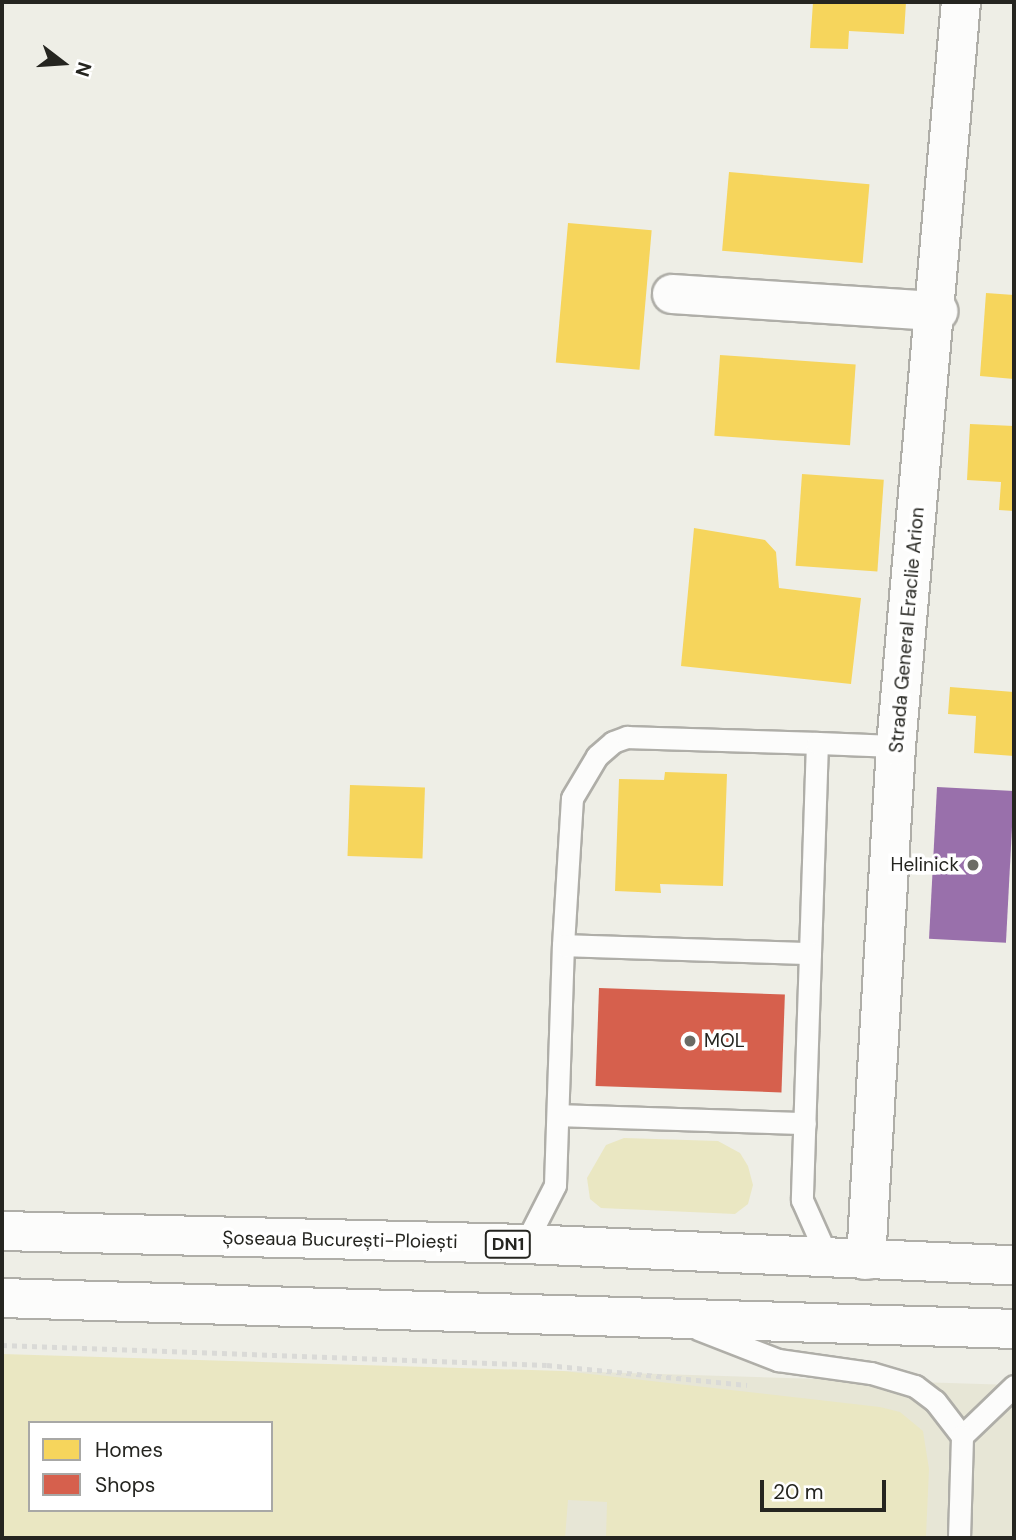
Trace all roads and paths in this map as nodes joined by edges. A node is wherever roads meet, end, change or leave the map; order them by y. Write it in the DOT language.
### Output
graph roads {
  1 [pos="961,2"];
  2 [pos="672,294"];
  3 [pos="938,311"];
  4 [pos="817,743"];
  5 [pos="896,746"];
  6 [pos="563,945"];
  7 [pos="810,953"];
  8 [pos="558,1115"];
  9 [pos="805,1123"];
  10 [pos="2,1231"];
  11 [pos="525,1244"];
  12 [pos="827,1256"];
  13 [pos="866,1260"];
  14 [pos="1014,1265"];
  15 [pos="2,1298"];
  16 [pos="670,1318"];
  17 [pos="1014,1329"];
  18 [pos="2,1345"];
  19 [pos="762,1386"];
  20 [pos="1014,1386"];
  21 [pos="962,1436"];
  22 [pos="959,1538"];
  1 -- 3 [label="main road, Strada General Eraclie Arion"];
  2 -- 3 [label="main road"];
  3 -- 5 [label="main road, Strada General Eraclie Arion"];
  4 -- 5 [label="lane"];
  4 -- 6 [label="lane"];
  4 -- 7 [label="lane"];
  5 -- 13 [label="main road, Strada General Eraclie Arion"];
  6 -- 7 [label="lane"];
  6 -- 8 [label="lane"];
  7 -- 9 [label="lane"];
  8 -- 9 [label="lane"];
  8 -- 11 [label="lane"];
  9 -- 12 [label="lane"];
  10 -- 11 [label="main road, Șoseaua București-Ploiești / DN1"];
  11 -- 12 [label="main road, Șoseaua București-Ploiești / DN1"];
  12 -- 13 [label="main road, Șoseaua București-Ploiești / DN1"];
  13 -- 14 [label="main road, Șoseaua București-Ploiești / DN1"];
  15 -- 16 [label="main road"];
  16 -- 17 [label="main road"];
  16 -- 21 [label="lane"];
  18 -- 19 [label="path"];
  20 -- 21 [label="lane"];
  21 -- 22 [label="lane"];
}
